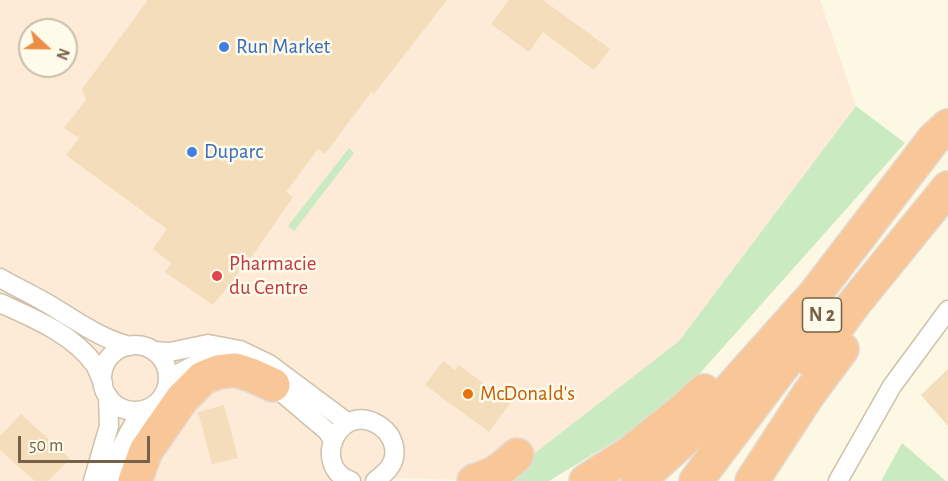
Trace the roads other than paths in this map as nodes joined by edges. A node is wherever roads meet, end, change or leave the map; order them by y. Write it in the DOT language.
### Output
graph roads {
  1 [pos="948,126"];
  2 [pos="948,148"];
  3 [pos="948,188"];
  4 [pos="948,203"];
  5 [pos="874,215"];
  6 [pos="0,278"];
  7 [pos="0,303"];
  8 [pos="948,310"];
  9 [pos="130,346"];
  10 [pos="154,351"];
  11 [pos="168,379"];
  12 [pos="273,385"];
  13 [pos="105,389"];
  14 [pos="143,410"];
  15 [pos="348,423"];
  16 [pos="333,440"];
  17 [pos="517,455"];
  18 [pos="93,481"];
  19 [pos="111,481"];
  20 [pos="135,481"];
  21 [pos="351,481"];
  22 [pos="375,481"];
  23 [pos="474,481"];
  24 [pos="586,481"];
  25 [pos="638,481"];
  26 [pos="696,481"];
  27 [pos="724,481"];
  28 [pos="752,481"];
  29 [pos="838,481"];
  1 -- 5 [label="highway"];
  2 -- 26 [label="highway, N 2"];
  3 -- 27 [label="highway, N 2"];
  4 -- 28 [label="highway"];
  5 -- 24 [label="highway"];
  5 -- 25 [label="highway"];
  6 -- 9 [label="street"];
  7 -- 13 [label="street"];
  8 -- 29 [label="street"];
  9 -- 10 [label="street"];
  9 -- 13 [label="street"];
  10 -- 11 [label="street"];
  10 -- 15 [label="street"];
  11 -- 12 [label="street"];
  11 -- 14 [label="street"];
  12 -- 16 [label="street"];
  12 -- 20 [label="highway"];
  13 -- 14 [label="street"];
  13 -- 18 [label="street"];
  14 -- 19 [label="street"];
  15 -- 16 [label="street"];
  15 -- 22 [label="street"];
  16 -- 21 [label="street"];
  17 -- 23 [label="highway"];
}
